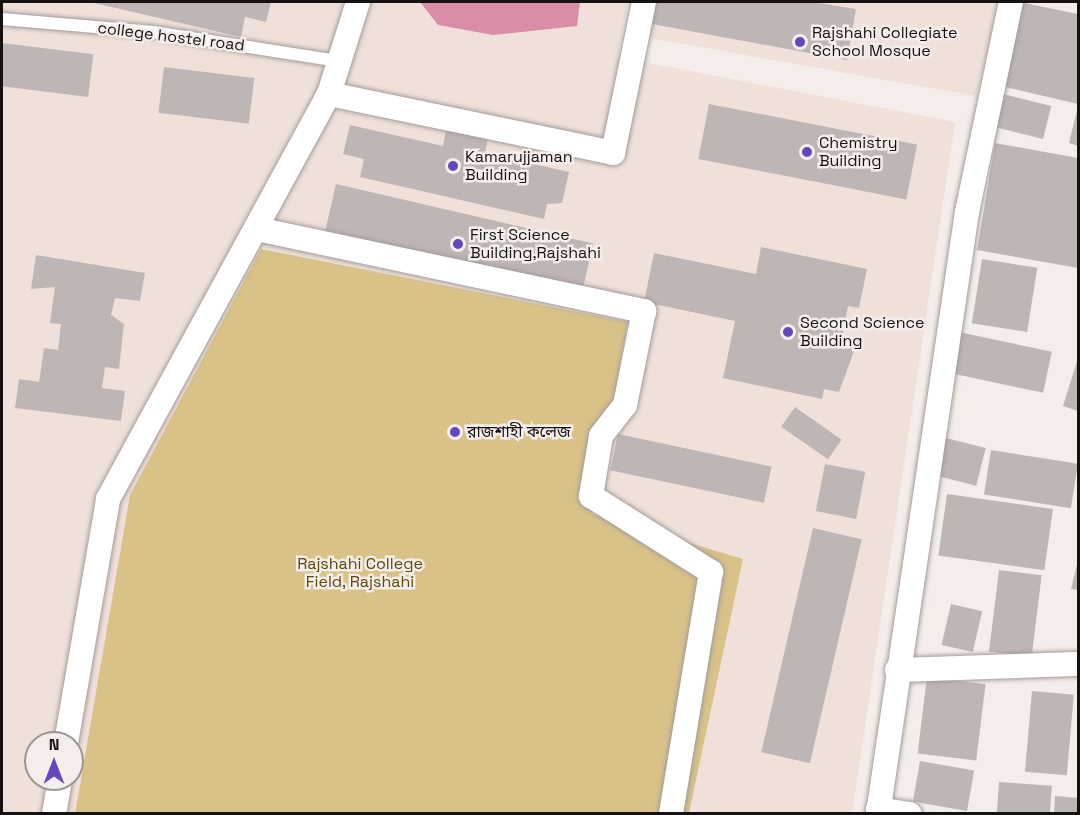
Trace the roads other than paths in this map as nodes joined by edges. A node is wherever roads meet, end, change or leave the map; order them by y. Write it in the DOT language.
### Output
graph roads {
  1 [pos="358,2"];
  2 [pos="644,2"];
  3 [pos="1011,2"];
  4 [pos="2,19"];
  5 [pos="339,61"];
  6 [pos="328,94"];
  7 [pos="257,230"];
  8 [pos="1078,664"];
  9 [pos="897,670"];
  10 [pos="68,731"];
  11 [pos="58,791"];
  12 [pos="878,811"];
  13 [pos="54,813"];
  14 [pos="671,813"];
  15 [pos="910,813"];
  1 -- 5 [label="street"];
  2 -- 6 [label="street"];
  3 -- 9 [label="street"];
  4 -- 5 [label="lane, college hostel road"];
  5 -- 6 [label="street"];
  6 -- 7 [label="street"];
  7 -- 10 [label="street"];
  7 -- 14 [label="street"];
  8 -- 9 [label="street"];
  9 -- 12 [label="street"];
  11 -- 13 [label="street"];
  12 -- 15 [label="street"];
}
